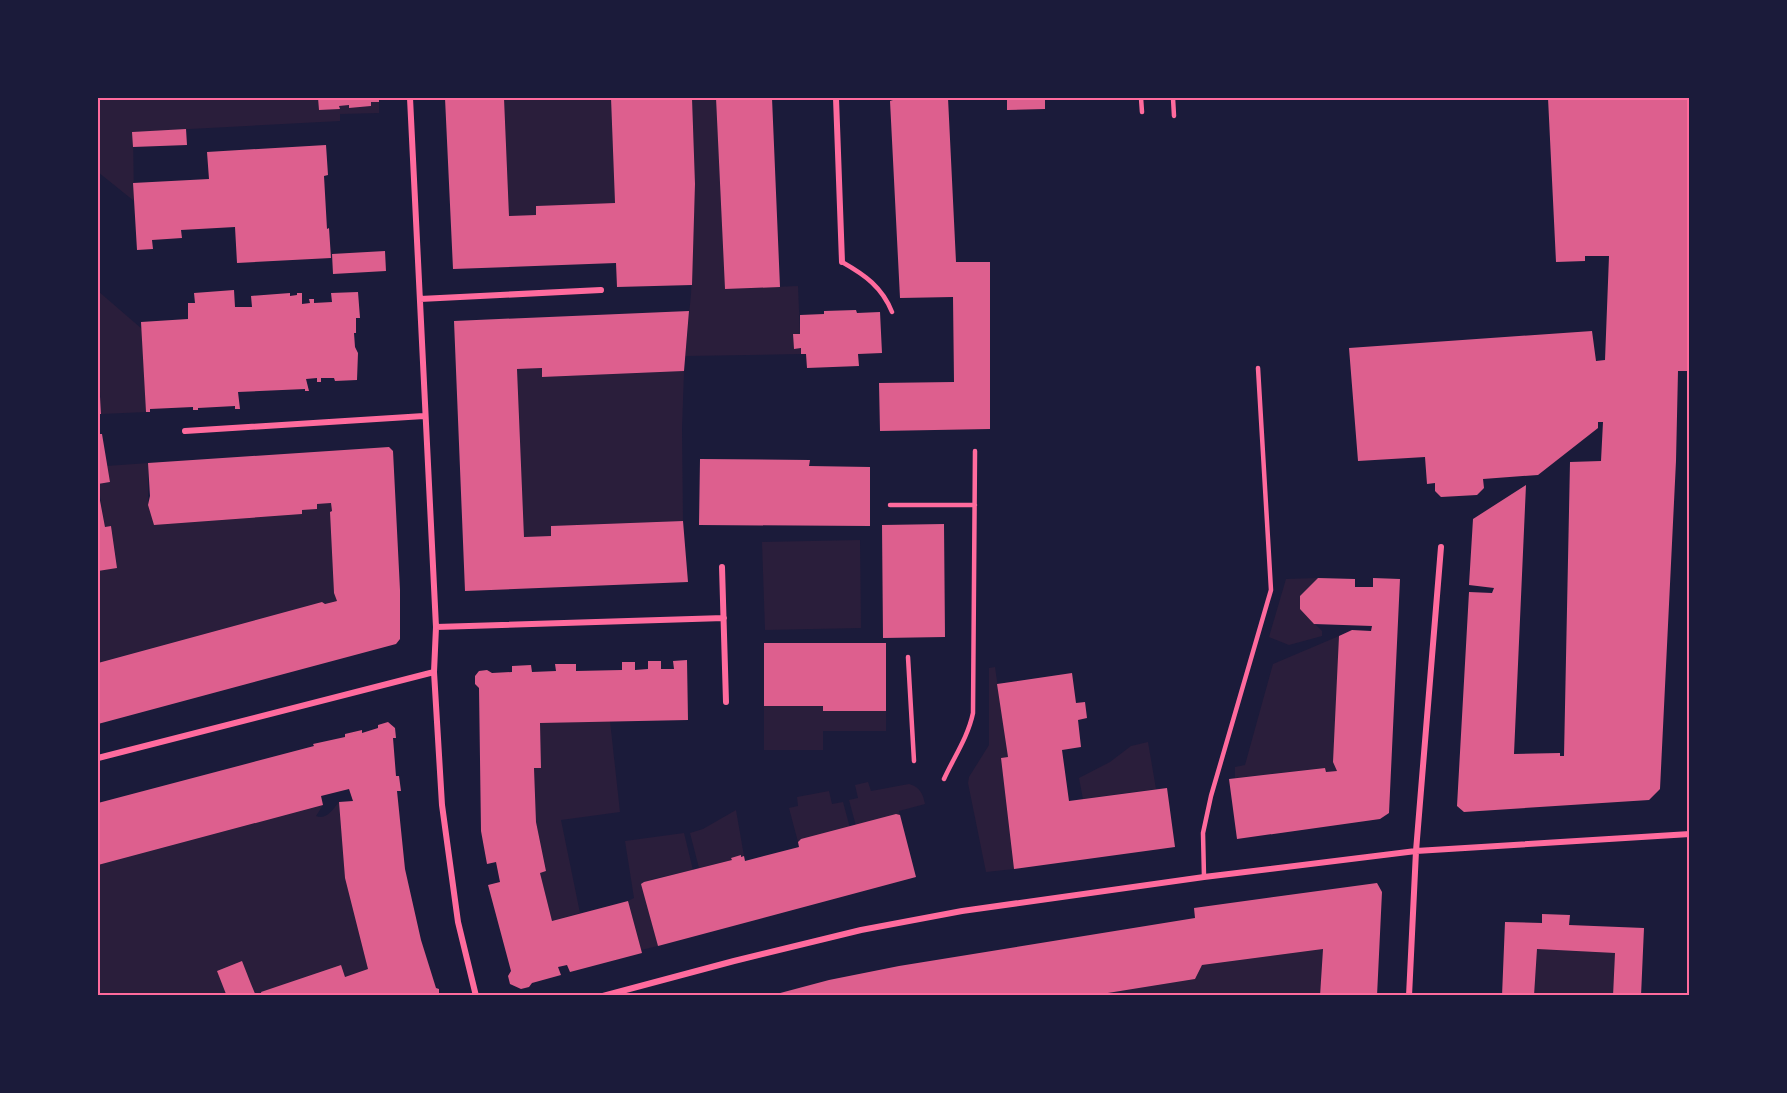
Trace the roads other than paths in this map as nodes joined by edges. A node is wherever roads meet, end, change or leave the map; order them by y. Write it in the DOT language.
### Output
graph roads {
  1 [pos="410,98"];
  2 [pos="836,98"];
  3 [pos="1142,98"];
  4 [pos="1173,98"];
  5 [pos="1142,112"];
  6 [pos="1174,116"];
  7 [pos="842,262"];
  8 [pos="601,290"];
  9 [pos="420,299"];
  10 [pos="892,312"];
  11 [pos="1258,368"];
  12 [pos="424,416"];
  13 [pos="185,431"];
  14 [pos="975,451"];
  15 [pos="890,505"];
  16 [pos="975,505"];
  17 [pos="1441,548"];
  18 [pos="722,567"];
  19 [pos="724,618"];
  20 [pos="436,627"];
  21 [pos="908,657"];
  22 [pos="434,672"];
  23 [pos="726,702"];
  24 [pos="98,758"];
  25 [pos="914,761"];
  26 [pos="944,779"];
  27 [pos="1689,834"];
  28 [pos="1416,851"];
  29 [pos="1204,877"];
  30 [pos="476,996"];
  31 [pos="603,996"];
  32 [pos="1409,996"];
  1 -- 9 [label="street"];
  2 -- 7 [label="street"];
  3 -- 5 [label="lane"];
  4 -- 6 [label="lane"];
  7 -- 10 [label="lane"];
  8 -- 9 [label="street"];
  9 -- 12 [label="street"];
  11 -- 29 [label="lane"];
  12 -- 13 [label="street"];
  12 -- 20 [label="street"];
  14 -- 16 [label="lane"];
  15 -- 16 [label="lane"];
  16 -- 26 [label="lane"];
  17 -- 28 [label="street"];
  18 -- 19 [label="street"];
  19 -- 20 [label="street"];
  19 -- 23 [label="street"];
  20 -- 22 [label="street"];
  21 -- 25 [label="lane"];
  22 -- 24 [label="street"];
  22 -- 30 [label="street"];
  27 -- 28 [label="street"];
  28 -- 29 [label="street"];
  28 -- 32 [label="street"];
  29 -- 31 [label="street"];
}
